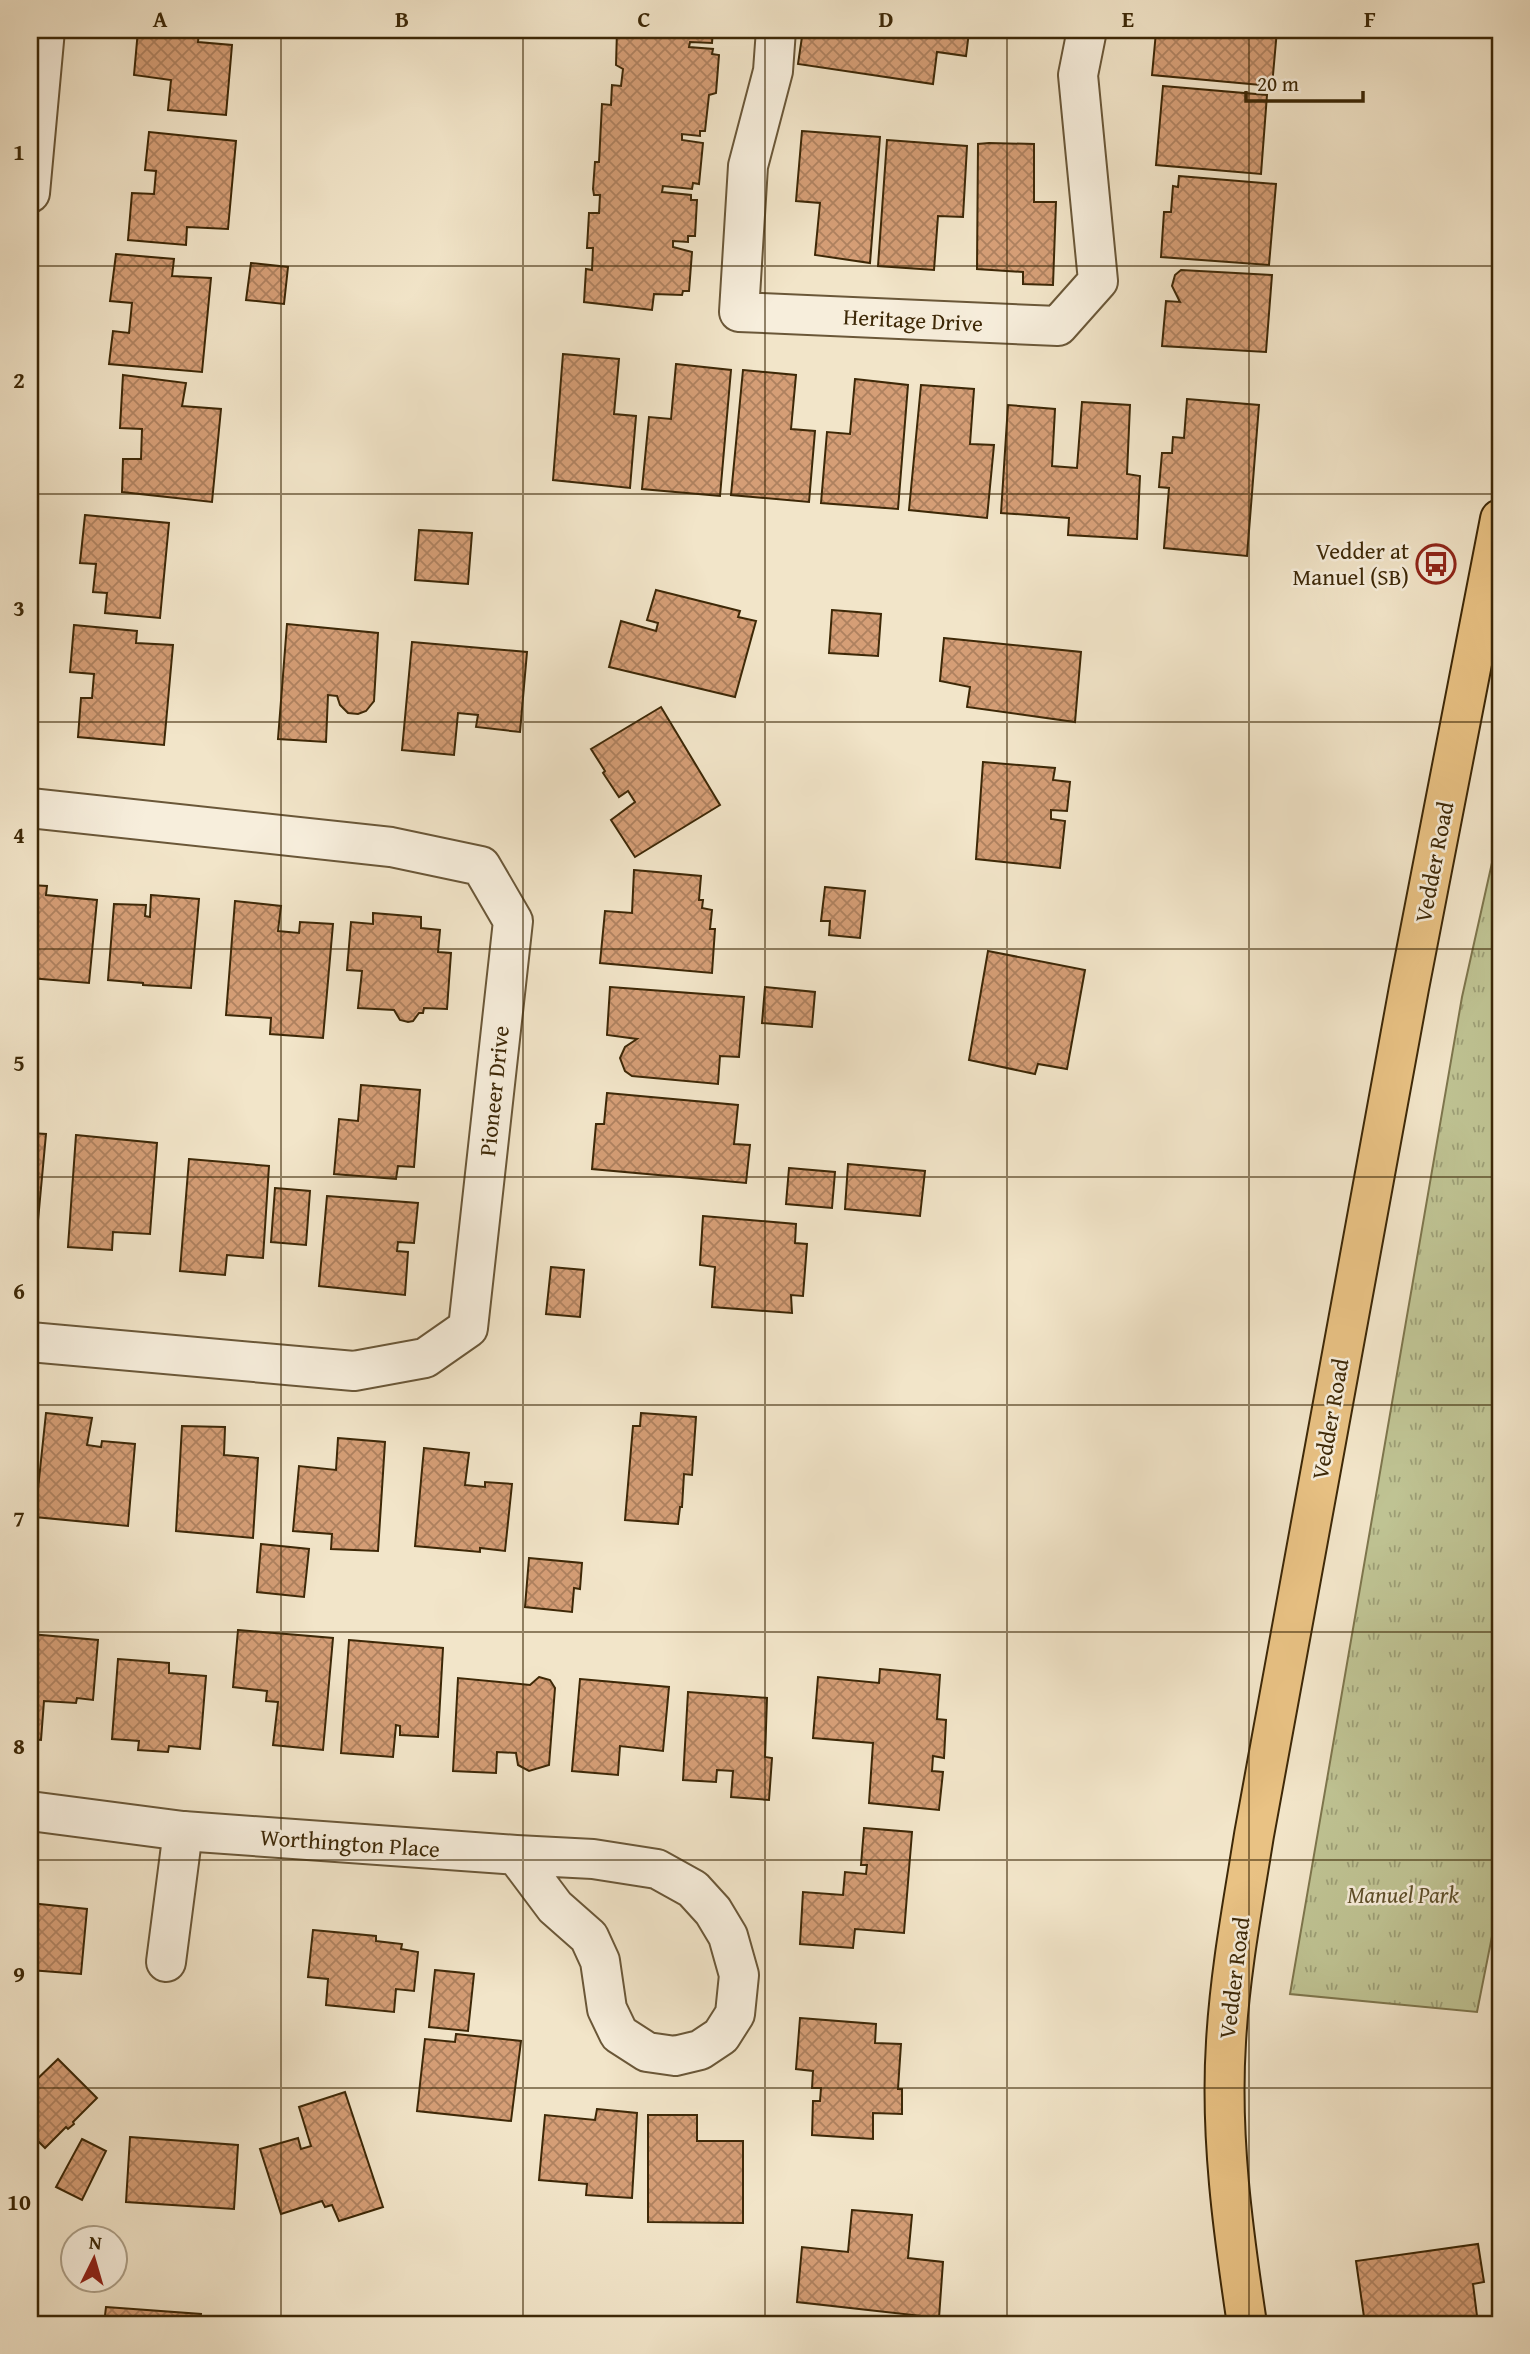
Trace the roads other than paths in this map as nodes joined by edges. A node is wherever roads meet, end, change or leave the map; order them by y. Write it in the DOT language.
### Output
graph roads {
  1 [pos="45,30"];
  2 [pos="776,30"];
  3 [pos="1087,30"];
  4 [pos="30,193"];
  5 [pos="1500,520"];
  6 [pos="30,808"];
  7 [pos="30,1342"];
  8 [pos="30,1811"];
  9 [pos="183,1831"];
  10 [pos="516,1856"];
  11 [pos="166,1962"];
  12 [pos="1247,2324"];
  1 -- 4 [label="street"];
  2 -- 3 [label="street, Heritage Drive"];
  5 -- 12 [label="main road, Vedder Road"];
  6 -- 7 [label="street, Pioneer Drive"];
  8 -- 9 [label="street, Worthington Place"];
  9 -- 10 [label="street, Worthington Place"];
  9 -- 11 [label="street"];
  10 -- 10 [label="street, Worthington Place"];
}
